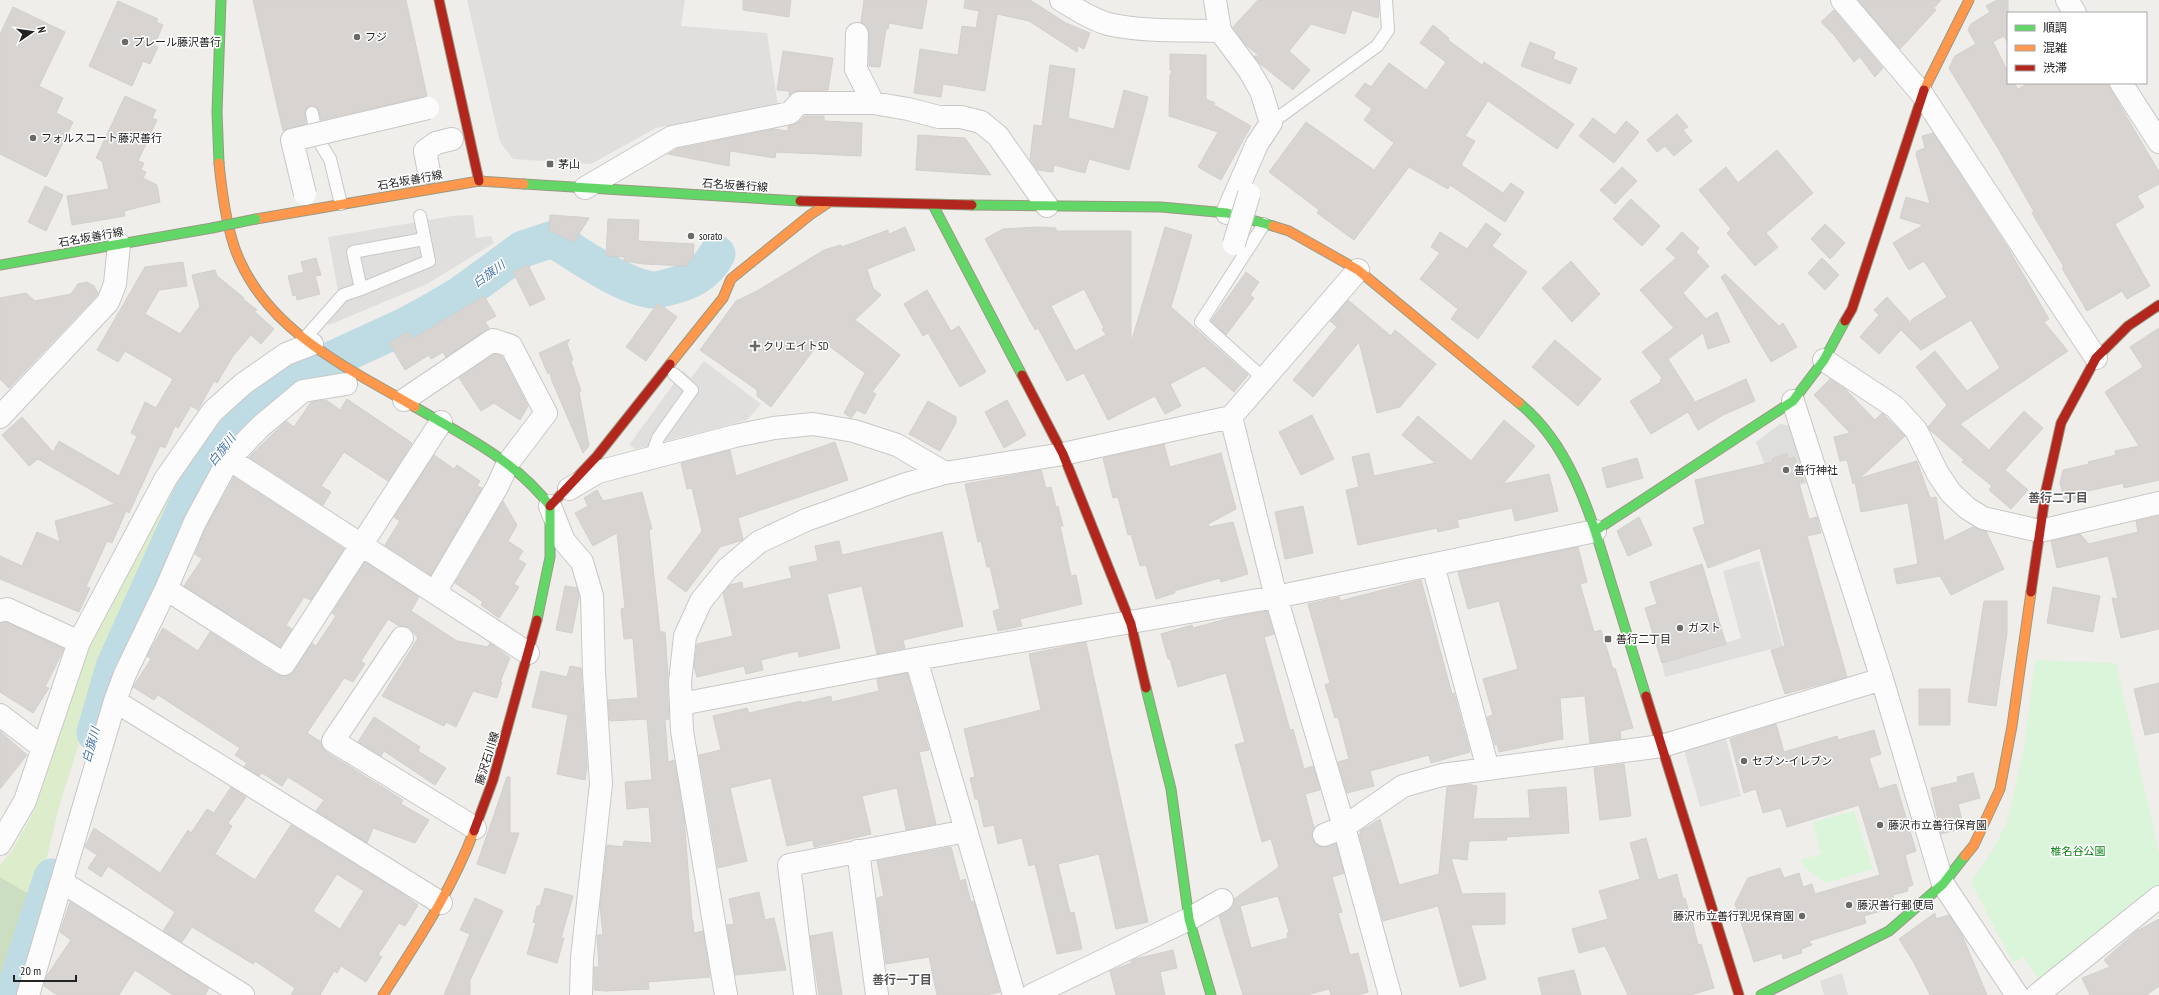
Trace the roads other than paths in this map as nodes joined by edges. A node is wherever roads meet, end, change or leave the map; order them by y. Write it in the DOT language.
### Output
graph roads {
  1 [pos="221,0"];
  2 [pos="440,0"];
  3 [pos="1061,0"];
  4 [pos="1216,0"];
  5 [pos="1386,0"];
  6 [pos="1842,0"];
  7 [pos="1969,0"];
  8 [pos="2067,0"];
  9 [pos="2074,12"];
  10 [pos="1220,31"];
  11 [pos="857,34"];
  12 [pos="2122,84"];
  13 [pos="1922,94"];
  14 [pos="873,103"];
  15 [pos="428,108"];
  16 [pos="312,113"];
  17 [pos="1271,123"];
  18 [pos="452,139"];
  19 [pos="2159,142"];
  20 [pos="429,172"];
  21 [pos="478,181"];
  22 [pos="585,188"];
  23 [pos="305,194"];
  24 [pos="1249,194"];
  25 [pos="828,203"];
  26 [pos="341,204"];
  27 [pos="933,205"];
  28 [pos="1047,206"];
  29 [pos="420,216"];
  30 [pos="1264,224"];
  31 [pos="1229,232"];
  32 [pos="424,239"];
  33 [pos="119,244"];
  34 [pos="0,264"];
  35 [pos="1358,270"];
  36 [pos="361,290"];
  37 [pos="2159,305"];
  38 [pos="308,341"];
  39 [pos="2096,358"];
  40 [pos="1824,360"];
  41 [pos="344,374"];
  42 [pos="674,374"];
  43 [pos="1264,378"];
  44 [pos="404,400"];
  45 [pos="1792,401"];
  46 [pos="0,417"];
  47 [pos="1231,417"];
  48 [pos="441,422"];
  49 [pos="1063,454"];
  50 [pos="651,458"];
  51 [pos="229,460"];
  52 [pos="508,463"];
  53 [pos="945,473"];
  54 [pos="553,503"];
  55 [pos="2159,503"];
  56 [pos="1595,531"];
  57 [pos="2040,531"];
  58 [pos="361,543"];
  59 [pos="1433,565"];
  60 [pos="166,589"];
  61 [pos="435,592"];
  62 [pos="1276,597"];
  63 [pos="0,611"];
  64 [pos="1131,624"];
  65 [pos="402,638"];
  66 [pos="79,642"];
  67 [pos="528,653"];
  68 [pos="916,659"];
  69 [pos="1882,679"];
  70 [pos="115,701"];
  71 [pos="681,704"];
  72 [pos="0,715"];
  73 [pos="1662,746"];
  74 [pos="42,747"];
  75 [pos="1488,768"];
  76 [pos="1344,827"];
  77 [pos="475,828"];
  78 [pos="966,831"];
  79 [pos="1324,835"];
  80 [pos="0,842"];
  81 [pos="858,851"];
  82 [pos="62,882"];
  83 [pos="1943,884"];
  84 [pos="2159,897"];
  85 [pos="1222,900"];
  86 [pos="441,903"];
  87 [pos="1189,919"];
  88 [pos="221,989"];
  89 [pos="28,995"];
  90 [pos="243,995"];
  91 [pos="383,995"];
  92 [pos="581,995"];
  93 [pos="726,995"];
  94 [pos="805,995"];
  95 [pos="877,995"];
  96 [pos="1014,995"];
  97 [pos="1032,995"];
  98 [pos="1211,995"];
  99 [pos="1390,995"];
  100 [pos="1739,995"];
  101 [pos="1761,995"];
  102 [pos="2017,995"];
  103 [pos="2037,995"];
  1 -- 38 [label="street"];
  2 -- 21 [label="street"];
  3 -- 10 [label="street"];
  4 -- 10 [label="street"];
  5 -- 17 [label="lane"];
  6 -- 13 [label="street"];
  7 -- 13 [label="street"];
  8 -- 9 [label="street"];
  10 -- 17 [label="street"];
  11 -- 14 [label="street"];
  12 -- 19 [label="street"];
  13 -- 39 [label="street"];
  13 -- 40 [label="street"];
  14 -- 22 [label="street"];
  14 -- 28 [label="street"];
  15 -- 23 [label="street, bridge"];
  16 -- 26 [label="lane"];
  17 -- 31 [label="street"];
  18 -- 20 [label="street"];
  21 -- 22 [label="street, 石名坂善行線"];
  21 -- 26 [label="street, 石名坂善行線"];
  22 -- 25 [label="street, 石名坂善行線"];
  24 -- 31 [label="street, bridge"];
  25 -- 27 [label="street, 石名坂善行線"];
  25 -- 54 [label="street"];
  26 -- 33 [label="street, 石名坂善行線, bridge"];
  27 -- 28 [label="street, 石名坂善行線"];
  27 -- 49 [label="street"];
  28 -- 31 [label="street, 石名坂善行線"];
  29 -- 32 [label="lane"];
  30 -- 31 [label="street, 石名坂善行線"];
  30 -- 35 [label="street, 石名坂善行線"];
  30 -- 43 [label="lane"];
  32 -- 36 [label="lane"];
  32 -- 36 [label="lane"];
  33 -- 34 [label="street, 石名坂善行線"];
  33 -- 46 [label="street"];
  35 -- 43 [label="street"];
  35 -- 56 [label="street, 石名坂善行線"];
  36 -- 38 [label="lane"];
  37 -- 39 [label="street"];
  38 -- 41 [label="street"];
  38 -- 66 [label="street"];
  39 -- 57 [label="street"];
  40 -- 45 [label="street"];
  40 -- 57 [label="street"];
  41 -- 44 [label="street"];
  41 -- 51 [label="street"];
  42 -- 50 [label="lane"];
  43 -- 47 [label="street"];
  44 -- 48 [label="street"];
  44 -- 52 [label="street"];
  45 -- 56 [label="street"];
  45 -- 69 [label="street"];
  47 -- 49 [label="street"];
  47 -- 62 [label="street"];
  48 -- 52 [label="street"];
  48 -- 58 [label="street"];
  49 -- 53 [label="street"];
  49 -- 64 [label="street"];
  50 -- 53 [label="street"];
  50 -- 54 [label="street"];
  51 -- 58 [label="street"];
  51 -- 60 [label="street"];
  52 -- 54 [label="street"];
  52 -- 61 [label="street"];
  53 -- 71 [label="street"];
  54 -- 67 [label="street, 藤沢石川線"];
  54 -- 92 [label="street"];
  55 -- 57 [label="street"];
  56 -- 59 [label="street"];
  56 -- 73 [label="street, 石名坂善行線"];
  57 -- 83 [label="street"];
  58 -- 60 [label="street"];
  58 -- 61 [label="street"];
  59 -- 62 [label="street"];
  59 -- 75 [label="street"];
  60 -- 70 [label="street"];
  61 -- 67 [label="street"];
  62 -- 64 [label="street"];
  62 -- 76 [label="street"];
  63 -- 66 [label="street"];
  64 -- 68 [label="street"];
  64 -- 87 [label="street"];
  65 -- 77 [label="street"];
  66 -- 74 [label="street"];
  67 -- 77 [label="street, 藤沢石川線"];
  68 -- 71 [label="street"];
  68 -- 78 [label="street"];
  69 -- 73 [label="street"];
  69 -- 83 [label="street"];
  70 -- 82 [label="street"];
  70 -- 86 [label="street"];
  71 -- 93 [label="street"];
  72 -- 74 [label="street"];
  73 -- 75 [label="street"];
  73 -- 100 [label="street, 石名坂善行線"];
  74 -- 80 [label="street"];
  75 -- 76 [label="street"];
  76 -- 79 [label="street"];
  76 -- 99 [label="street"];
  77 -- 86 [label="street, 藤沢石川線"];
  78 -- 81 [label="street"];
  78 -- 96 [label="street"];
  81 -- 94 [label="street"];
  81 -- 95 [label="street"];
  82 -- 88 [label="street"];
  82 -- 89 [label="street"];
  83 -- 101 [label="street"];
  83 -- 102 [label="street"];
  84 -- 103 [label="street"];
  85 -- 87 [label="street"];
  86 -- 91 [label="street, 藤沢石川線"];
  87 -- 97 [label="street"];
  87 -- 98 [label="street"];
  88 -- 90 [label="street"];
}
